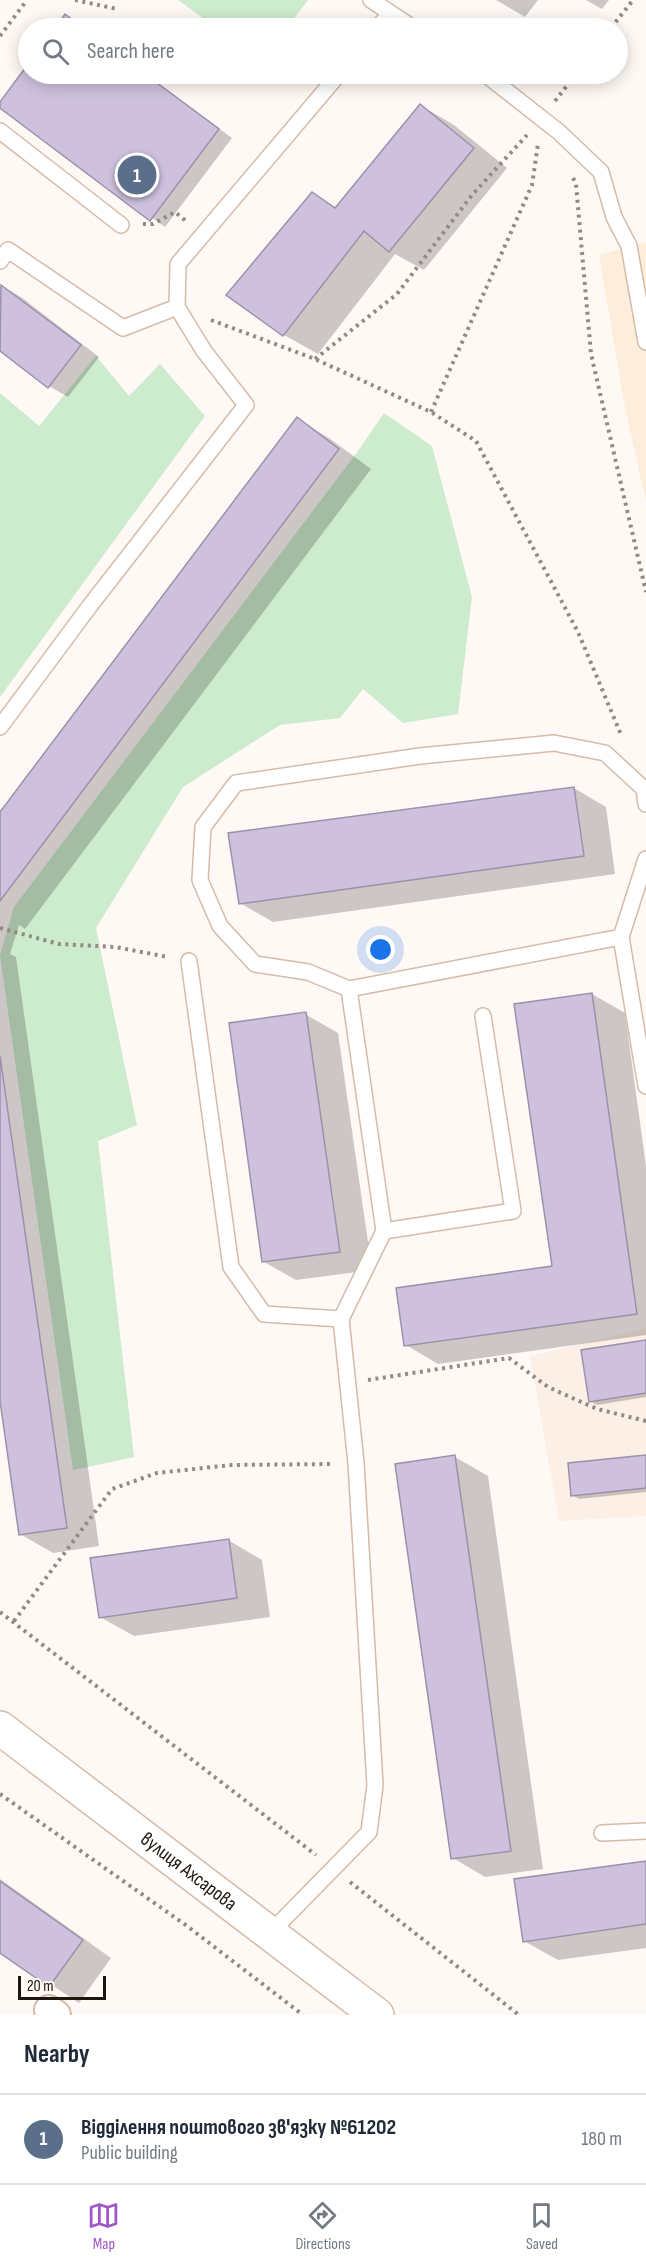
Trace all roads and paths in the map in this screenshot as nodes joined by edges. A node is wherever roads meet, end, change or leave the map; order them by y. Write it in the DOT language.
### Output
graph roads {
  1 [pos="27,0"];
  2 [pos="75,0"];
  3 [pos="371,0"];
  4 [pos="633,0"];
  5 [pos="117,9"];
  6 [pos="390,14"];
  7 [pos="386,18"];
  8 [pos="396,18"];
  9 [pos="619,18"];
  10 [pos="0,36"];
  11 [pos="330,84"];
  12 [pos="502,84"];
  13 [pos="568,84"];
  14 [pos="541,120"];
  15 [pos="0,131"];
  16 [pos="571,175"];
  17 [pos="121,225"];
  18 [pos="202,235"];
  19 [pos="0,261"];
  20 [pos="177,307"];
  21 [pos="646,342"];
  22 [pos="315,359"];
  23 [pos="431,412"];
  24 [pos="646,592"];
  25 [pos="0,727"];
  26 [pos="645,797"];
  27 [pos="646,859"];
  28 [pos="0,928"];
  29 [pos="621,937"];
  30 [pos="189,961"];
  31 [pos="349,990"];
  32 [pos="483,1016"];
  33 [pos="646,1086"];
  34 [pos="384,1231"];
  35 [pos="340,1319"];
  36 [pos="347,1384"];
  37 [pos="646,1421"];
  38 [pos="356,1463"];
  39 [pos="0,1612"];
  40 [pos="14,1621"];
  41 [pos="0,1728"];
  42 [pos="0,1794"];
  43 [pos="646,1831"];
  44 [pos="602,1833"];
  45 [pos="335,1870"];
  46 [pos="270,1933"];
  47 [pos="303,2015"];
  48 [pos="377,2015"];
  49 [pos="519,2015"];
  1 -- 10 [label="path"];
  2 -- 5 [label="path"];
  3 -- 6 [label="lane"];
  4 -- 9 [label="path"];
  6 -- 7 [label="lane"];
  6 -- 8 [label="lane"];
  11 -- 18 [label="lane"];
  12 -- 14 [label="lane"];
  13 -- 14 [label="path"];
  14 -- 21 [label="lane"];
  14 -- 22 [label="path"];
  14 -- 23 [label="path"];
  15 -- 17 [label="lane"];
  16 -- 24 [label="path"];
  17 -- 18 [label="path"];
  18 -- 20 [label="lane"];
  19 -- 20 [label="lane"];
  20 -- 22 [label="path"];
  20 -- 25 [label="lane"];
  22 -- 23 [label="path"];
  23 -- 26 [label="path"];
  26 -- 31 [label="lane"];
  27 -- 29 [label="lane"];
  28 -- 30 [label="path"];
  29 -- 31 [label="lane"];
  29 -- 33 [label="lane"];
  30 -- 35 [label="lane"];
  31 -- 34 [label="lane"];
  32 -- 34 [label="lane"];
  34 -- 35 [label="lane"];
  35 -- 36 [label="lane"];
  36 -- 37 [label="path"];
  36 -- 38 [label="lane"];
  38 -- 40 [label="path"];
  38 -- 45 [label="lane"];
  39 -- 40 [label="path"];
  40 -- 45 [label="path"];
  41 -- 46 [label="street, вулиця Ахсарова"];
  42 -- 47 [label="path"];
  43 -- 44 [label="lane"];
  45 -- 46 [label="lane"];
  45 -- 49 [label="path"];
  46 -- 48 [label="street, вулиця Ахсарова"];
}
